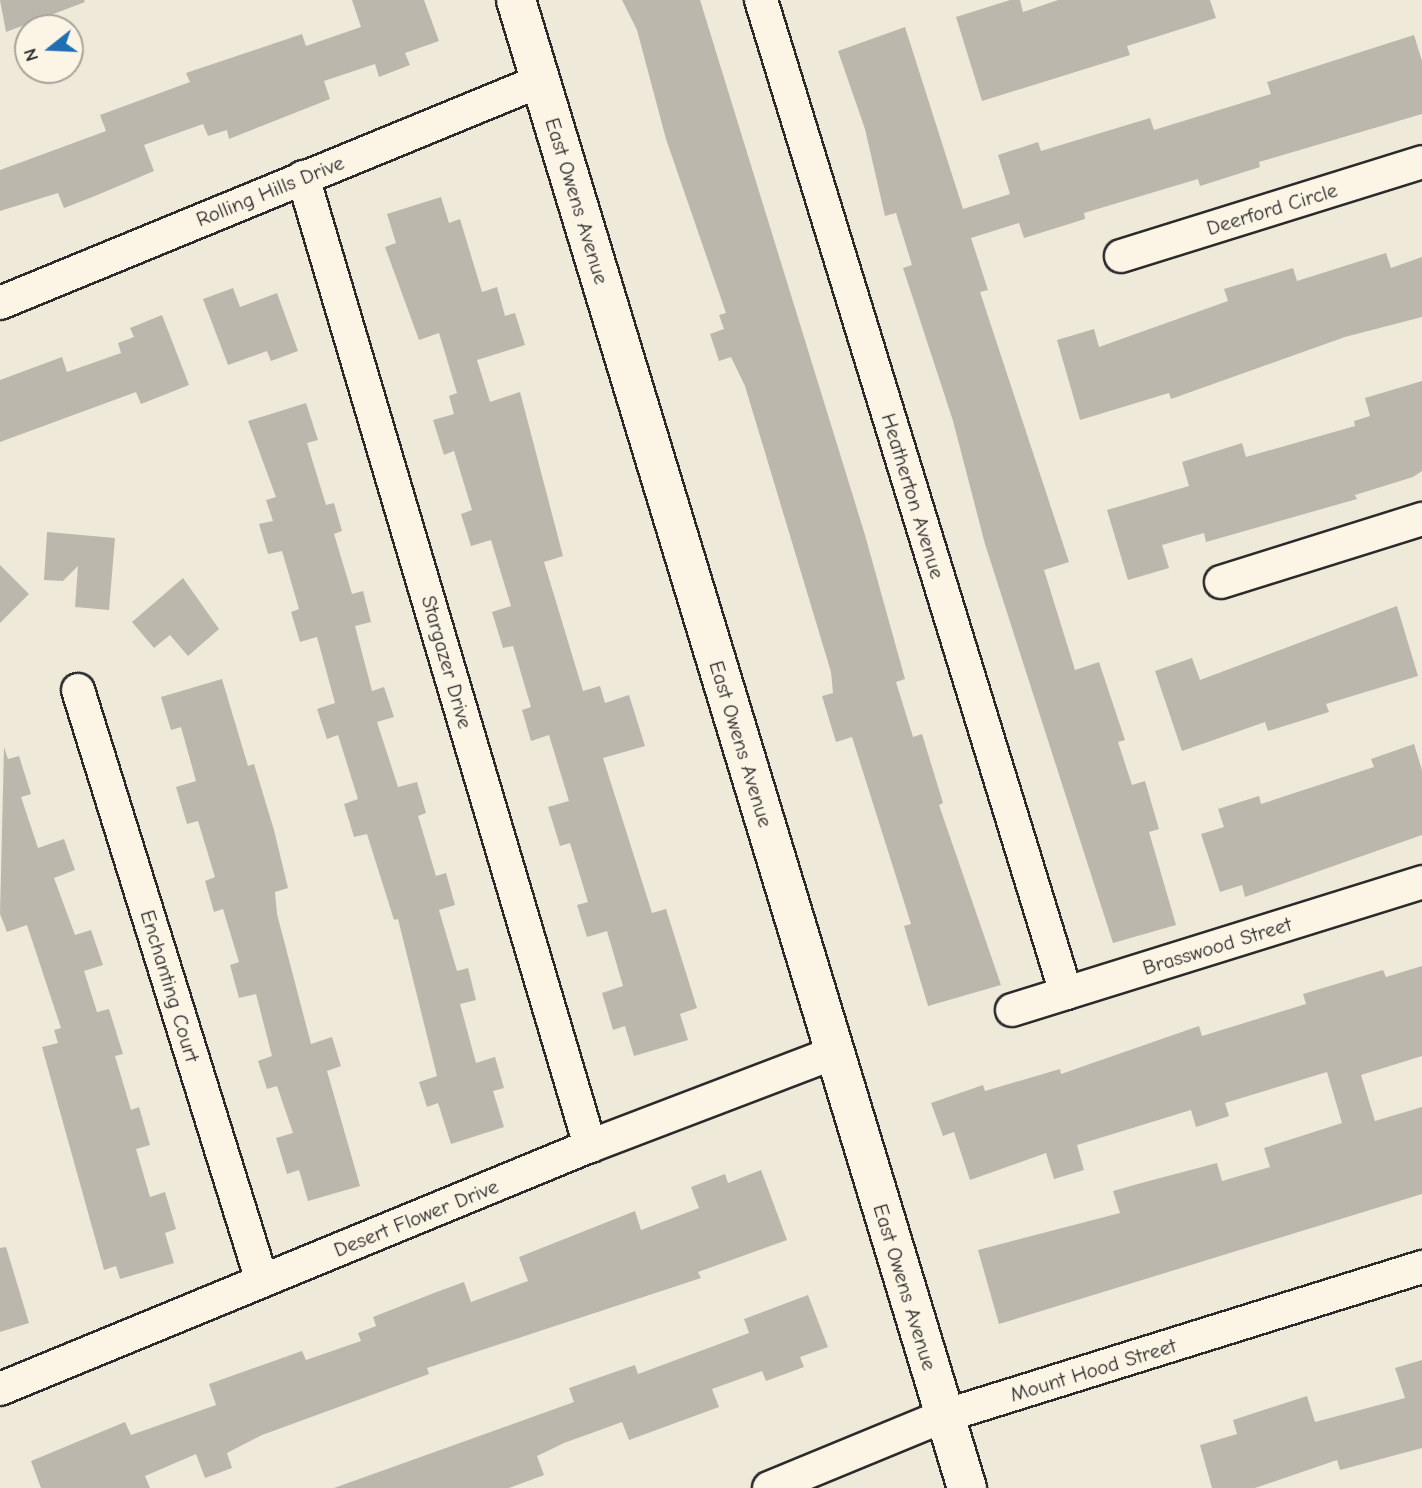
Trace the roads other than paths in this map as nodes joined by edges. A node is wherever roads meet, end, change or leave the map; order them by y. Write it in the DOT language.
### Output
graph roads {
  1 [pos="516,0"];
  2 [pos="764,1"];
  3 [pos="540,81"];
  4 [pos="1422,162"];
  5 [pos="303,177"];
  6 [pos="1121,256"];
  7 [pos="0,303"];
  8 [pos="1422,519"];
  9 [pos="1221,582"];
  10 [pos="78,691"];
  11 [pos="1422,881"];
  12 [pos="1066,993"];
  13 [pos="1012,1010"];
  14 [pos="834,1053"];
  15 [pos="590,1146"];
  16 [pos="1422,1267"];
  17 [pos="262,1281"];
  18 [pos="0,1389"];
  19 [pos="944,1416"];
  20 [pos="769,1488"];
  21 [pos="967,1488"];
  1 -- 3 [label="main road, East Owens Avenue"];
  2 -- 12 [label="street, Heatherton Avenue"];
  3 -- 5 [label="street, Rolling Hills Drive"];
  3 -- 14 [label="main road, East Owens Avenue"];
  4 -- 6 [label="street, Deerford Circle"];
  5 -- 7 [label="street, Rolling Hills Drive"];
  5 -- 15 [label="street, Stargazer Drive"];
  8 -- 9 [label="street"];
  10 -- 17 [label="street, Enchanting Court"];
  11 -- 12 [label="street, Brasswood Street"];
  12 -- 13 [label="street, Brasswood Street"];
  14 -- 15 [label="street, Desert Flower Drive"];
  14 -- 19 [label="main road, East Owens Avenue"];
  15 -- 17 [label="street, Desert Flower Drive"];
  16 -- 19 [label="street, Mount Hood Street"];
  17 -- 18 [label="street, Desert Flower Drive"];
  19 -- 20 [label="street, Mount Hood Street"];
  19 -- 21 [label="main road, East Owens Avenue"];
}
